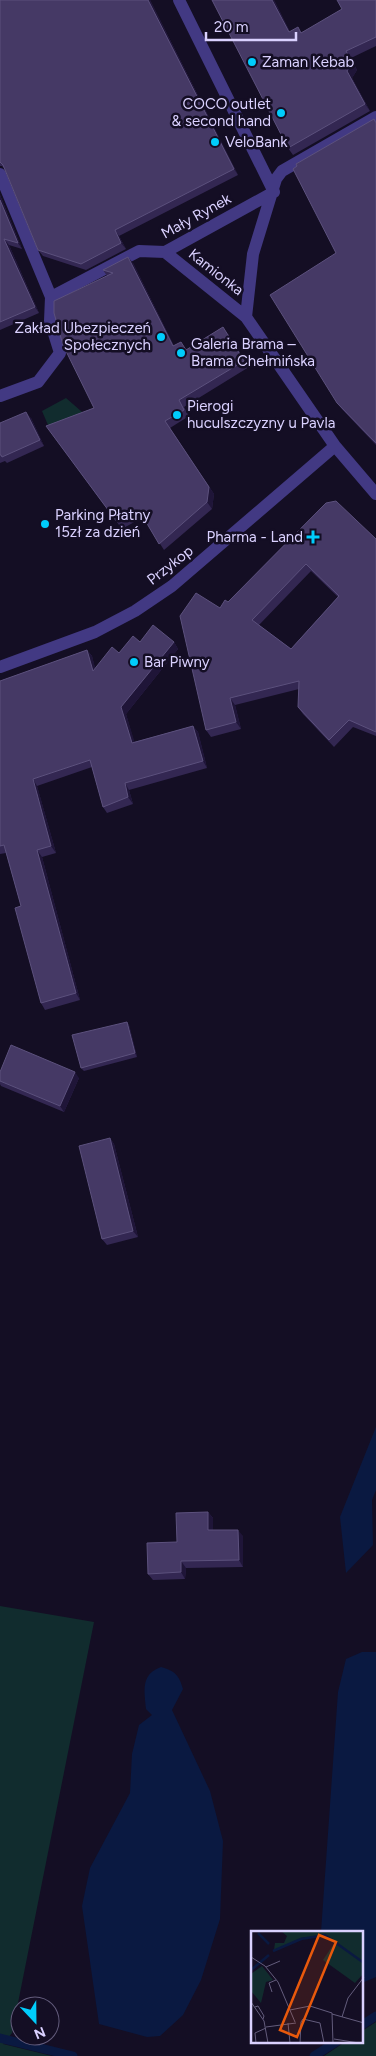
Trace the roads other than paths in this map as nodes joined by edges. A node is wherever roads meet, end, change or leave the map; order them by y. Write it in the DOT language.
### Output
graph roads {
  1 [pos="179,0"];
  2 [pos="376,117"];
  3 [pos="0,174"];
  4 [pos="274,192"];
  5 [pos="165,252"];
  6 [pos="51,296"];
  7 [pos="246,317"];
  8 [pos="0,396"];
  9 [pos="334,446"];
  10 [pos="376,494"];
  11 [pos="0,667"];
  1 -- 4 [label="street"];
  2 -- 4 [label="street, Kamionka"];
  3 -- 6 [label="street"];
  4 -- 5 [label="street, Mały Rynek"];
  4 -- 7 [label="street, Kamionka"];
  5 -- 6 [label="street, Mały Rynek"];
  5 -- 7 [label="street, Kamionka"];
  6 -- 8 [label="street"];
  7 -- 9 [label="street, Kamionka"];
  9 -- 10 [label="street, Kamionka"];
  9 -- 11 [label="street, Przykop"];
}
